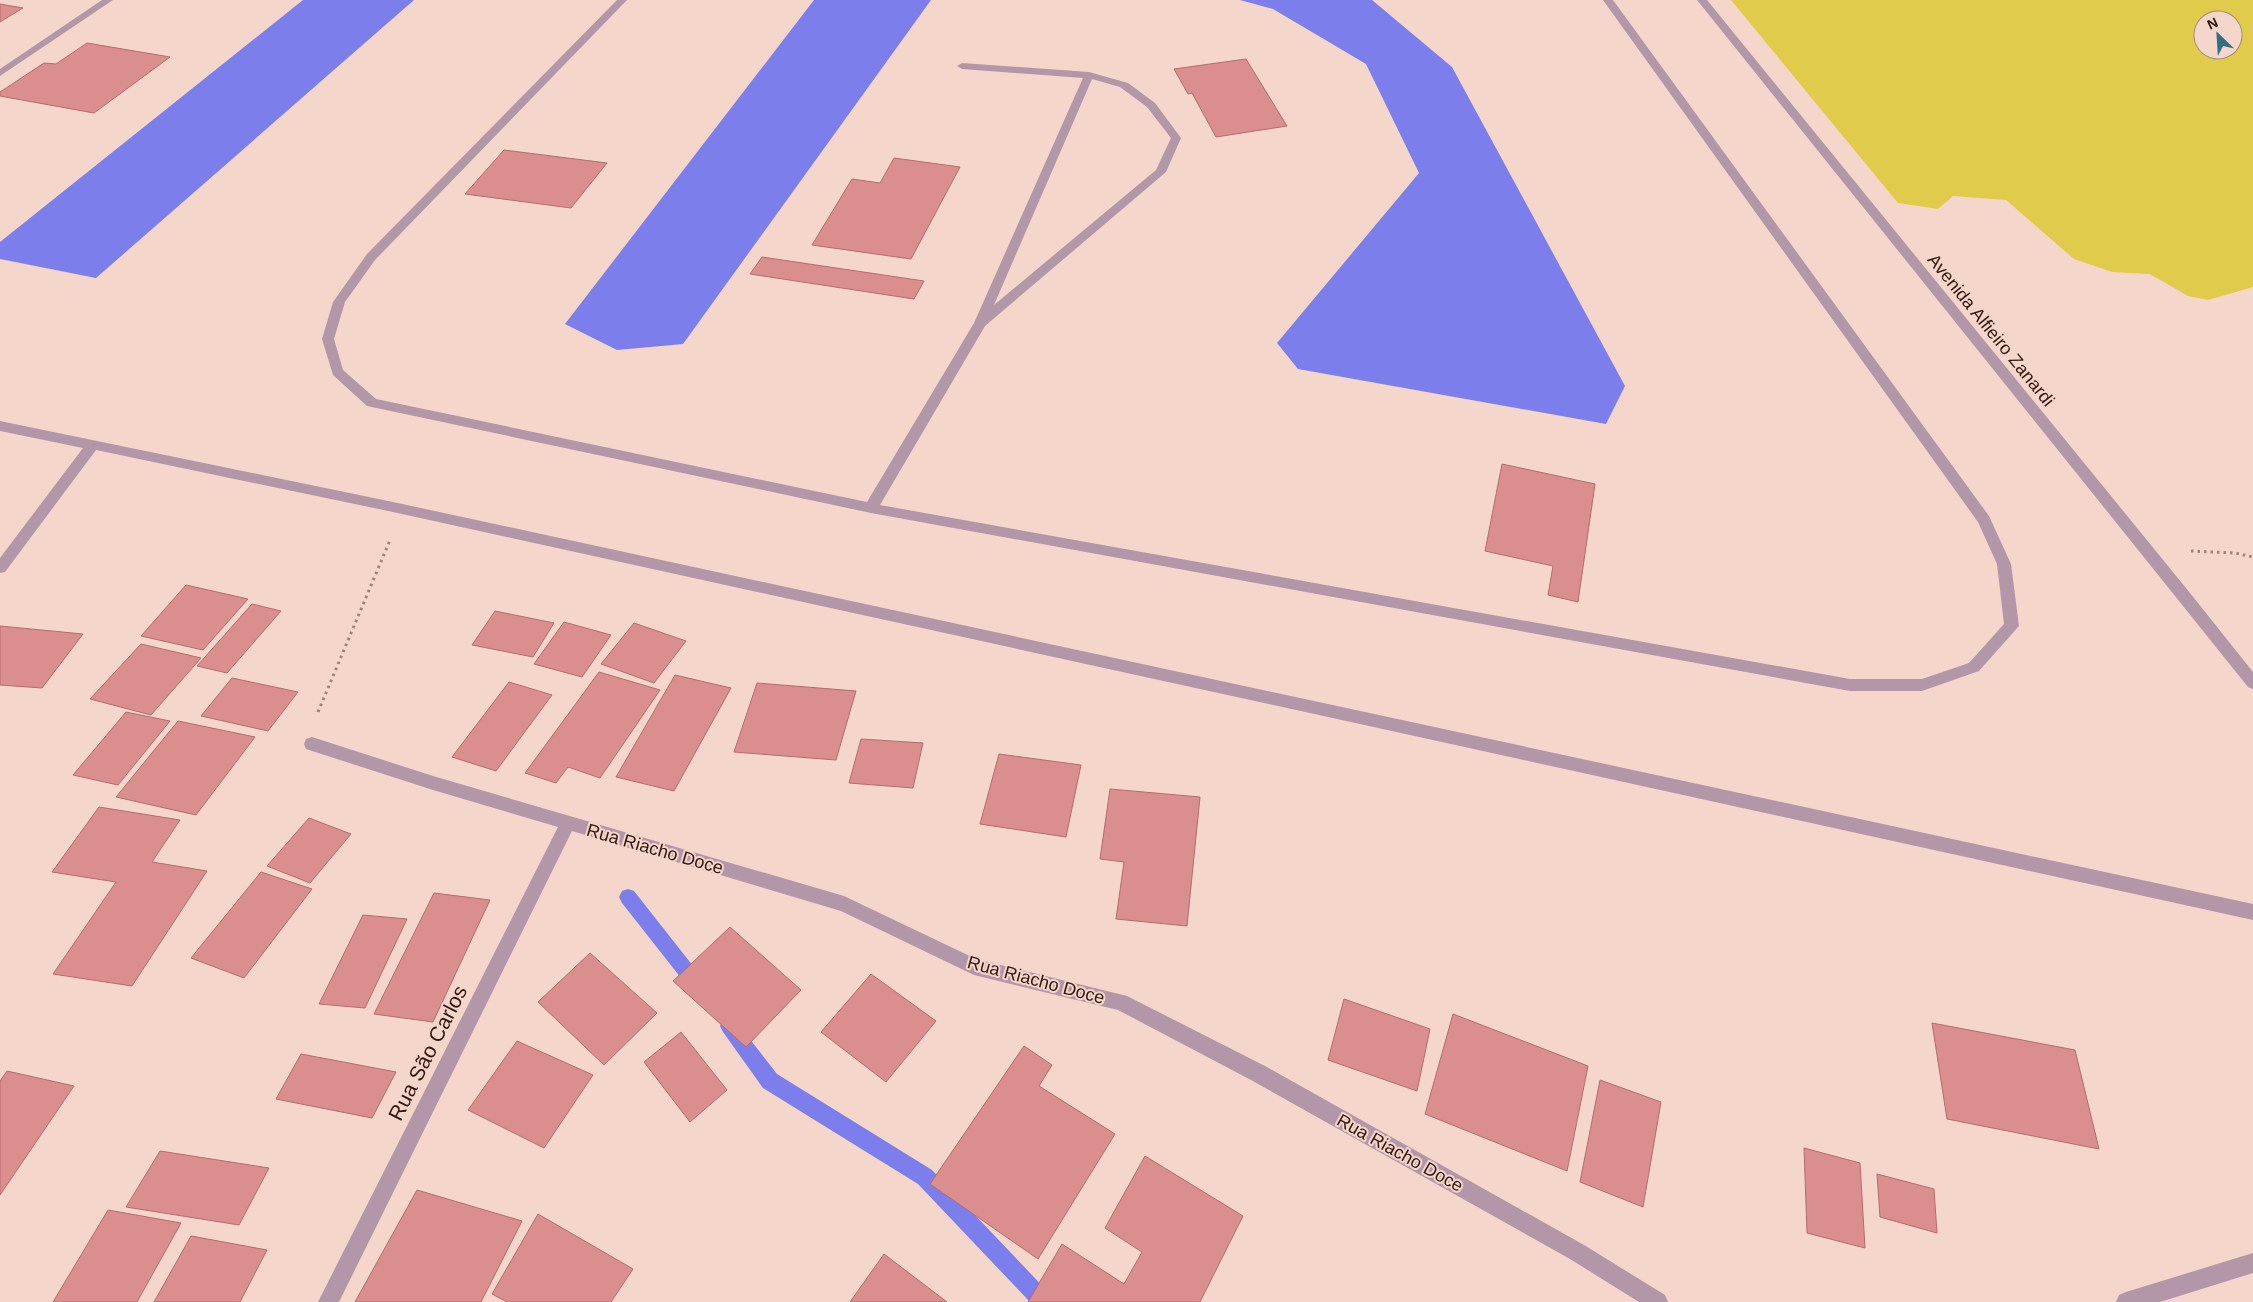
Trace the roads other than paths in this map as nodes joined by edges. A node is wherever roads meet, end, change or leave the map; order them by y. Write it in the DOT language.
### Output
graph roads {
  1 [pos="108,0"];
  2 [pos="622,0"];
  3 [pos="1608,0"];
  4 [pos="1702,0"];
  5 [pos="962,66"];
  6 [pos="0,73"];
  7 [pos="1089,75"];
  8 [pos="980,323"];
  9 [pos="0,426"];
  10 [pos="92,446"];
  11 [pos="871,508"];
  12 [pos="0,568"];
  13 [pos="2253,683"];
  14 [pos="312,744"];
  15 [pos="568,823"];
  16 [pos="2253,912"];
  17 [pos="2253,1264"];
  18 [pos="328,1302"];
  19 [pos="1658,1302"];
  20 [pos="2126,1302"];
  1 -- 6 [label="street"];
  2 -- 11 [label="street"];
  3 -- 11 [label="street"];
  4 -- 13 [label="street, Avenida Alfieiro Zanardi"];
  5 -- 7 [label="street"];
  7 -- 8 [label="street"];
  7 -- 8 [label="street"];
  8 -- 11 [label="street"];
  9 -- 10 [label="street"];
  10 -- 12 [label="street"];
  10 -- 16 [label="street"];
  14 -- 15 [label="street, Rua Riacho Doce"];
  15 -- 18 [label="street, Rua São Carlos"];
  15 -- 19 [label="street, Rua Riacho Doce"];
  17 -- 20 [label="street"];
}
